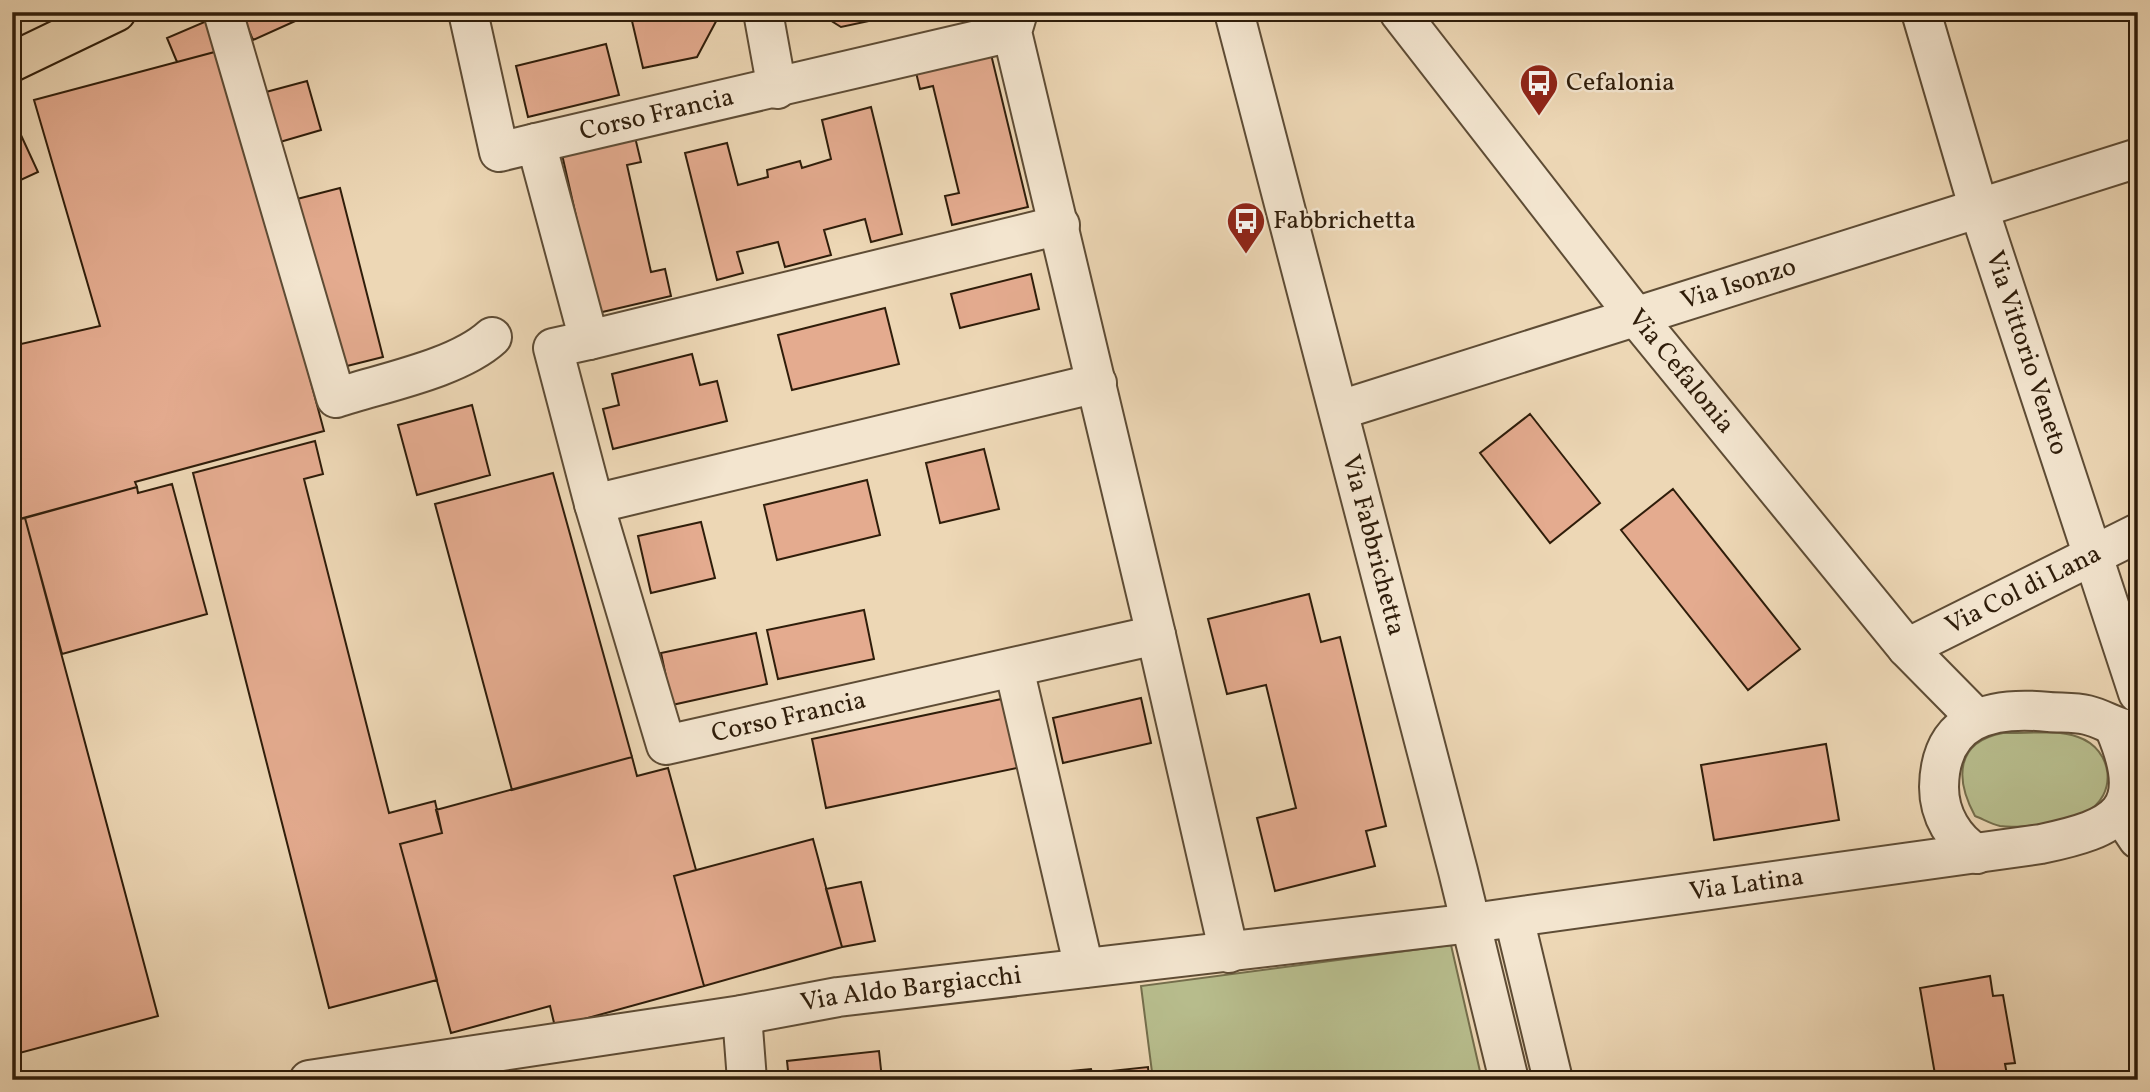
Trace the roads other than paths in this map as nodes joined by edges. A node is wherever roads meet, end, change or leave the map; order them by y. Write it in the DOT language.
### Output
graph roads {
  1 [pos="116,12"];
  2 [pos="223,12"];
  3 [pos="468,12"];
  4 [pos="762,12"];
  5 [pos="1234,12"];
  6 [pos="1399,12"];
  7 [pos="1921,12"];
  8 [pos="1015,22"];
  9 [pos="12,62"];
  10 [pos="777,89"];
  11 [pos="537,143"];
  12 [pos="2138,158"];
  13 [pos="1978,206"];
  14 [pos="1060,225"];
  15 [pos="1637,318"];
  16 [pos="492,337"];
  17 [pos="589,340"];
  18 [pos="1097,383"];
  19 [pos="1340,410"];
  20 [pos="594,504"];
  21 [pos="2138,533"];
  22 [pos="2093,555"];
  23 [pos="1156,635"];
  24 [pos="1907,648"];
  25 [pos="1014,668"];
  26 [pos="2138,693"];
  27 [pos="1976,718"];
  28 [pos="2127,730"];
  29 [pos="2129,826"];
  30 [pos="1977,854"];
  31 [pos="1514,918"];
  32 [pos="1472,923"];
  33 [pos="1229,953"];
  34 [pos="1084,968"];
  35 [pos="742,1015"];
  36 [pos="309,1080"];
  37 [pos="747,1080"];
  38 [pos="1509,1080"];
  39 [pos="1553,1080"];
  1 -- 9 [label="main road"];
  2 -- 16 [label="street"];
  3 -- 11 [label="street, Corso Francia"];
  4 -- 10 [label="street"];
  5 -- 19 [label="street, Via Fabbrichetta"];
  6 -- 15 [label="street, Via Cefalonia"];
  7 -- 13 [label="street, Via Vittorio Veneto"];
  8 -- 10 [label="street, Corso Francia"];
  8 -- 14 [label="street, Corso Francia"];
  10 -- 11 [label="street, Corso Francia"];
  11 -- 17 [label="street"];
  12 -- 13 [label="street, Via Isonzo"];
  13 -- 15 [label="street, Via Isonzo"];
  13 -- 22 [label="street, Via Vittorio Veneto"];
  14 -- 17 [label="street, Corso Francia"];
  14 -- 18 [label="street, Corso Francia"];
  15 -- 19 [label="street, Via Isonzo"];
  15 -- 24 [label="street, Via Cefalonia"];
  17 -- 20 [label="street, Corso Francia"];
  18 -- 20 [label="street"];
  18 -- 23 [label="street, Corso Francia"];
  19 -- 32 [label="street, Via Fabbrichetta"];
  20 -- 25 [label="street, Corso Francia"];
  21 -- 22 [label="street, Via Col di Lana"];
  22 -- 24 [label="street, Via Col di Lana"];
  22 -- 26 [label="street, Via Vittorio Veneto"];
  23 -- 25 [label="street, Corso Francia"];
  23 -- 33 [label="street, Corso Francia"];
  24 -- 27 [label="street, Via Cefalonia"];
  25 -- 34 [label="street"];
  27 -- 28 [label="street"];
  27 -- 30 [label="street"];
  28 -- 29 [label="street"];
  29 -- 30 [label="street"];
  30 -- 31 [label="street, Via Latina"];
  31 -- 32 [label="street, Via Aldo Bargiacchi"];
  31 -- 39 [label="street"];
  32 -- 33 [label="street, Via Aldo Bargiacchi"];
  32 -- 38 [label="street, Via Fabbrichetta"];
  33 -- 34 [label="street, Via Aldo Bargiacchi"];
  34 -- 35 [label="street, Via Aldo Bargiacchi"];
  35 -- 36 [label="street, Via Aldo Bargiacchi"];
  35 -- 37 [label="street"];
}
